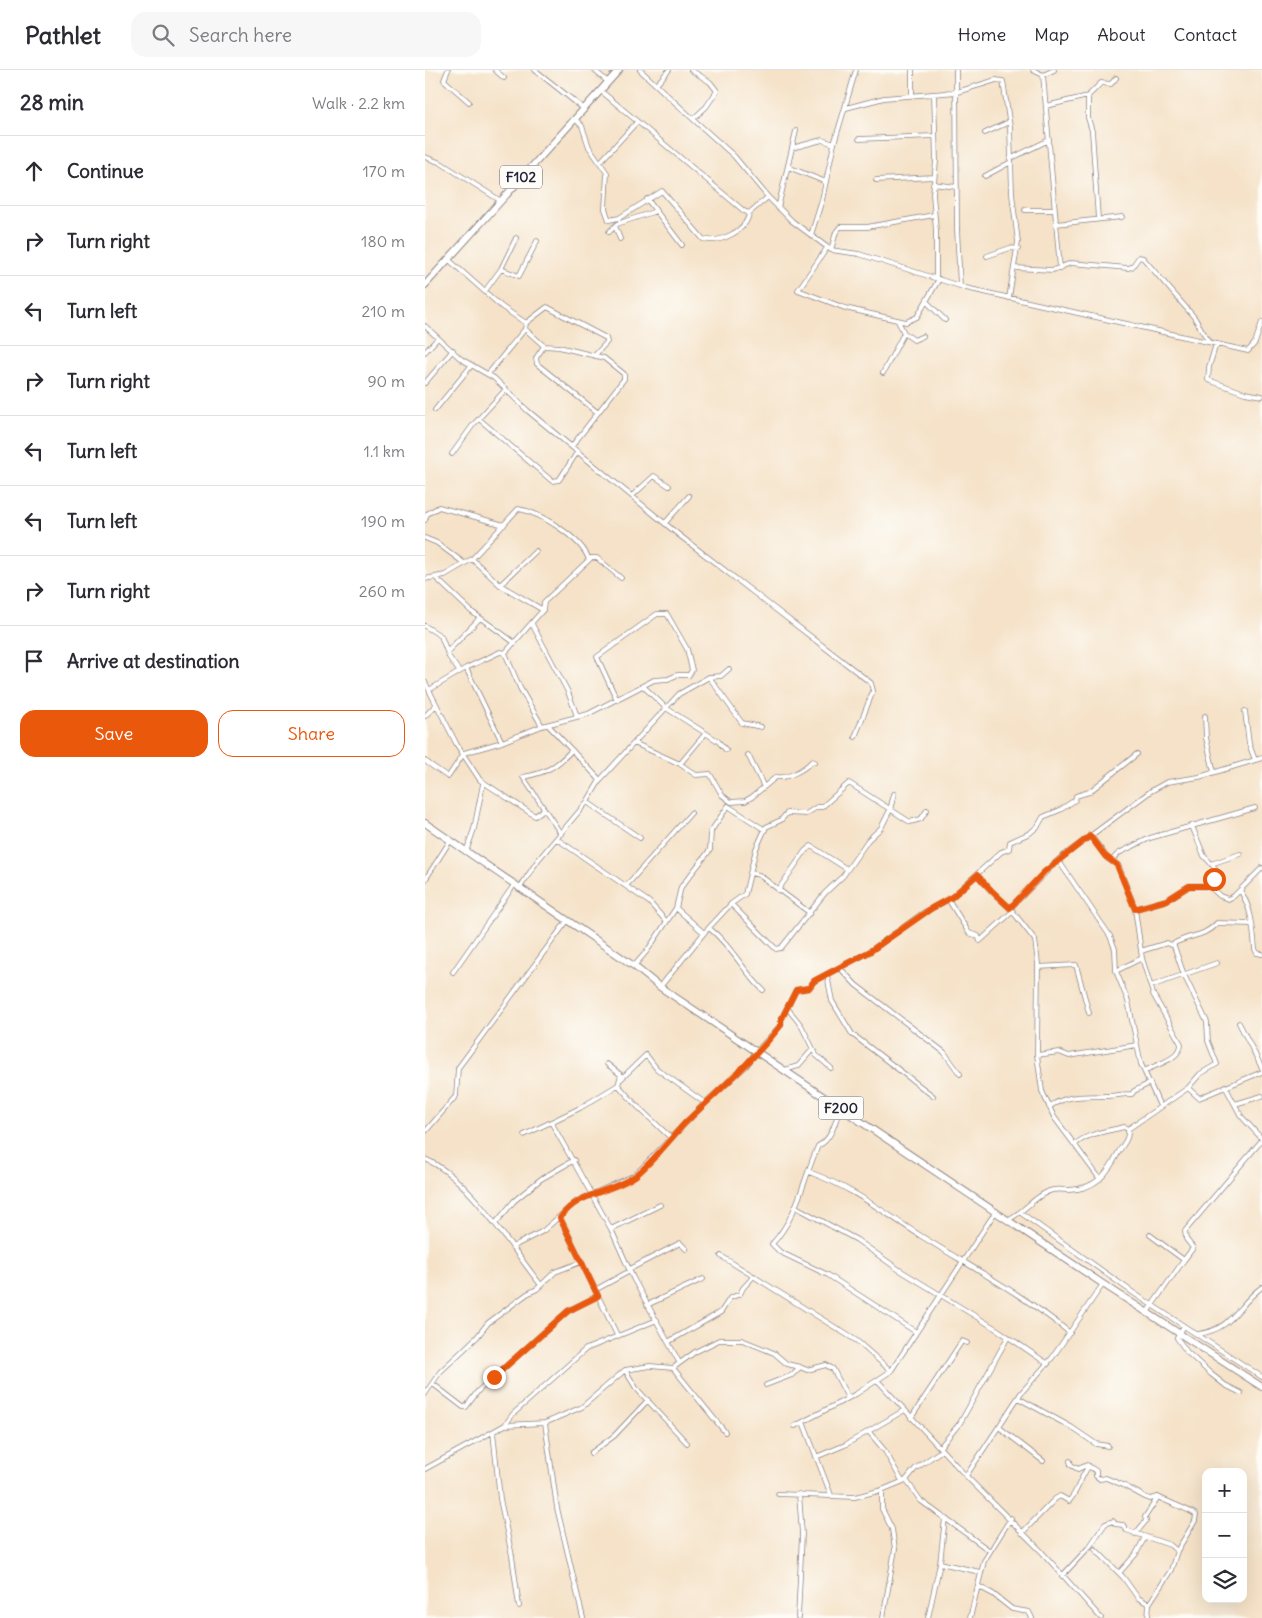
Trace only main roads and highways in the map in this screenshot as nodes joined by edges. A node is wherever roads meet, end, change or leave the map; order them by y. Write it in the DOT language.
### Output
graph roads {
  1 [pos="619,70"];
  2 [pos="425,285"];
  3 [pos="425,823"];
  4 [pos="1262,1387"];
  1 -- 2 [label="main road, F102"];
  3 -- 4 [label="main road, F200"];
}
